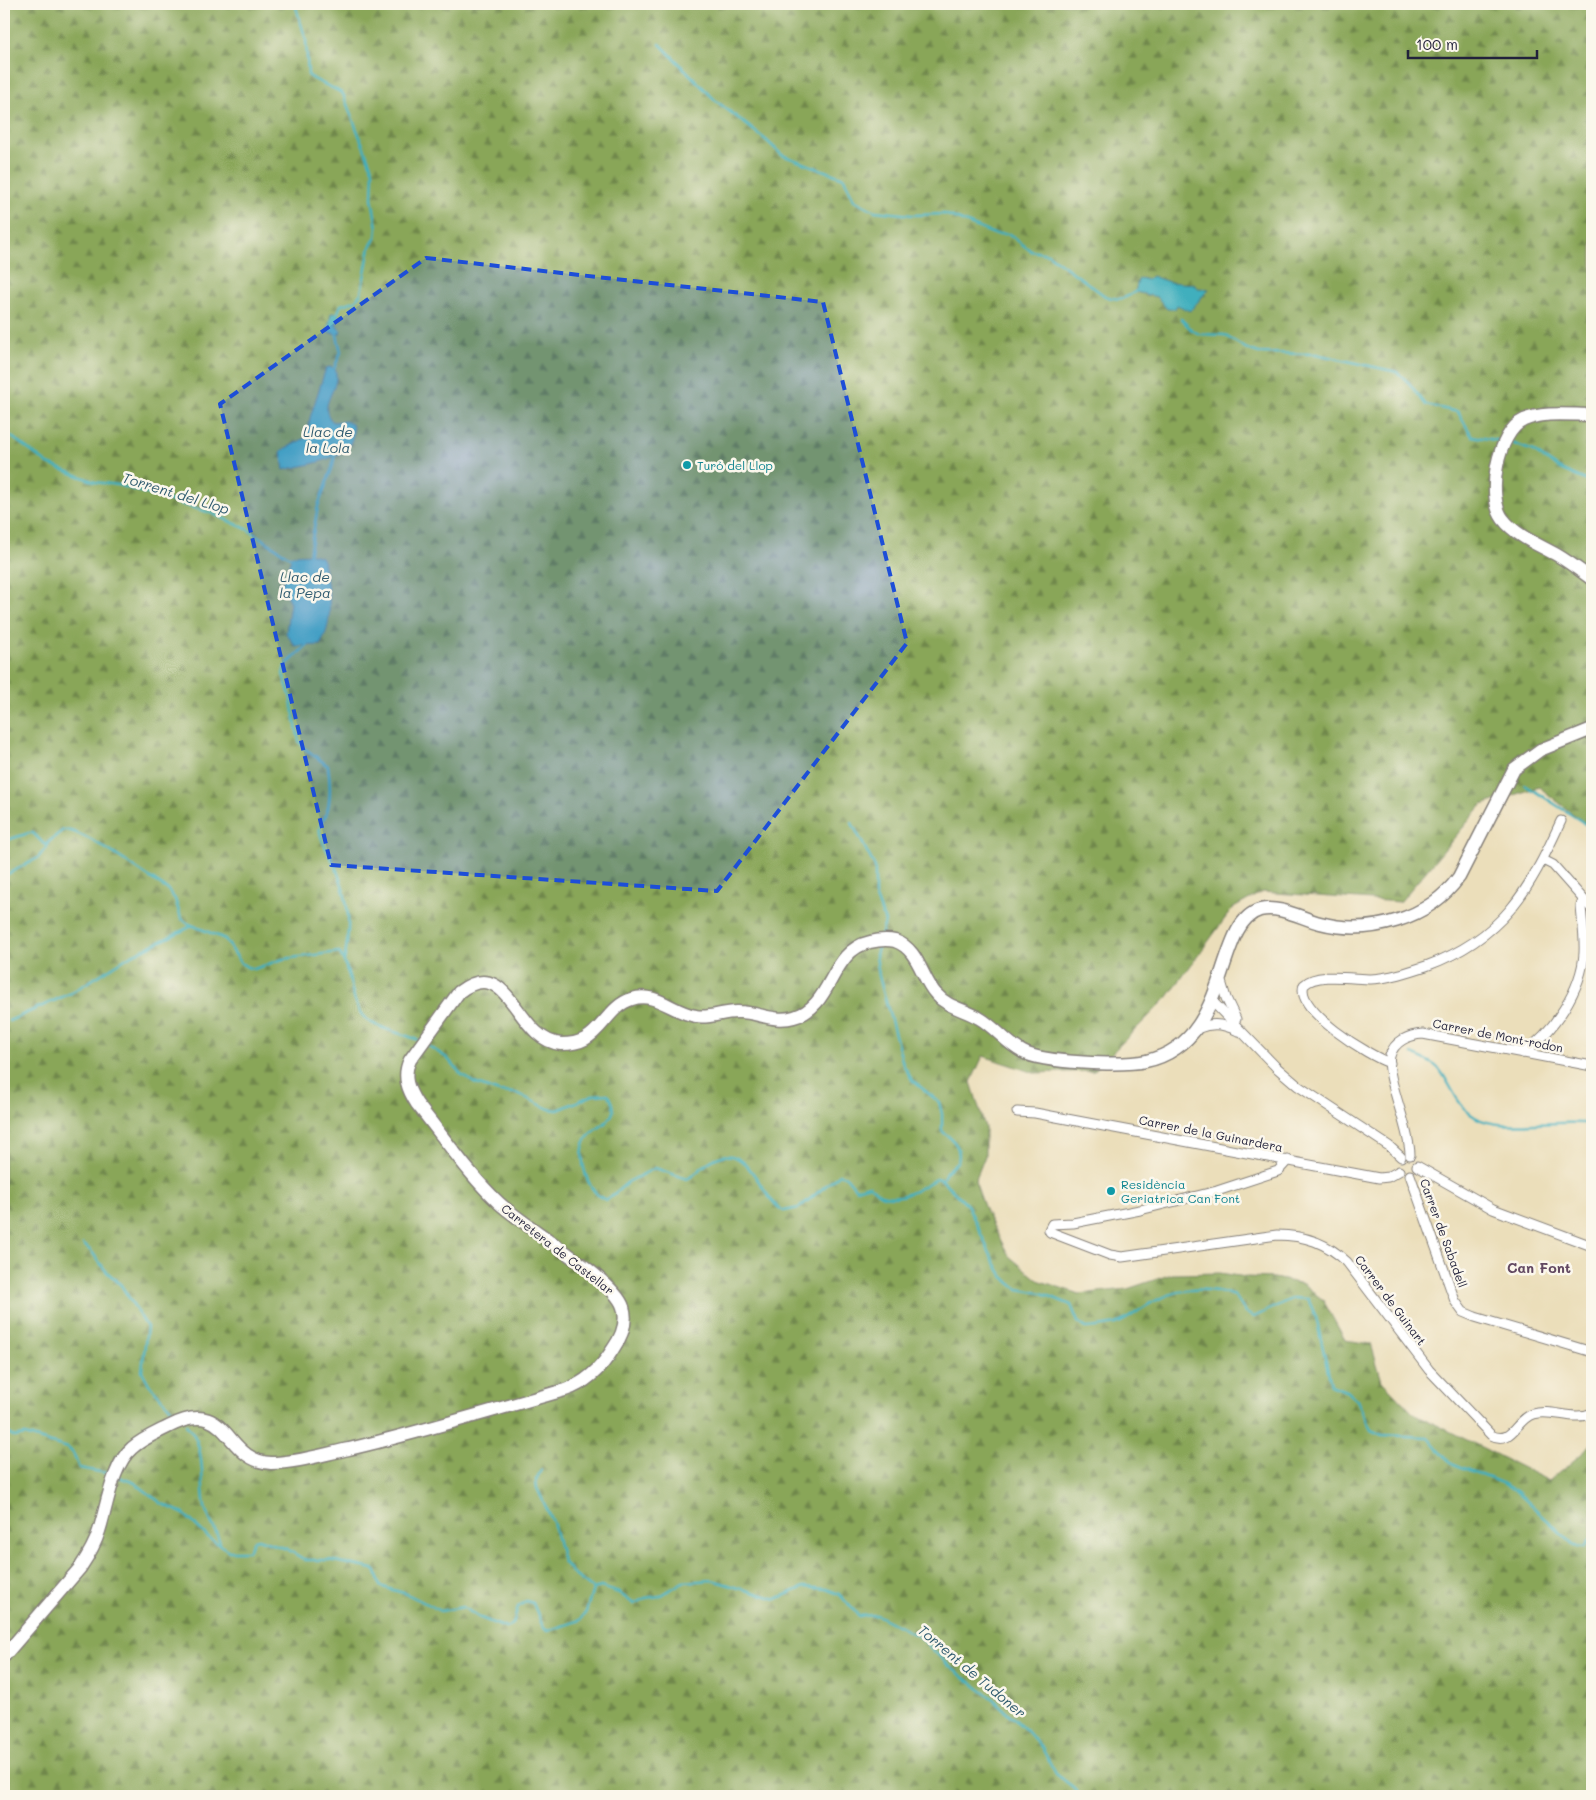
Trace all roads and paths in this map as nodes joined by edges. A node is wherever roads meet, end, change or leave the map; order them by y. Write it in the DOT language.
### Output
graph roads {
  1 [pos="1592,415"];
  2 [pos="1592,579"];
  3 [pos="1592,729"];
  4 [pos="1561,820"];
  5 [pos="1543,860"];
  6 [pos="1583,900"];
  7 [pos="1592,909"];
  8 [pos="1220,978"];
  9 [pos="1212,1001"];
  10 [pos="1199,1028"];
  11 [pos="1245,1035"];
  12 [pos="1524,1053"];
  13 [pos="1390,1062"];
  14 [pos="1592,1066"];
  15 [pos="1017,1112"];
  16 [pos="1405,1156"];
  17 [pos="1288,1160"];
  18 [pos="1418,1166"];
  19 [pos="1399,1172"];
  20 [pos="1410,1175"];
  21 [pos="1592,1246"];
  22 [pos="1592,1352"];
  23 [pos="1592,1413"];
  24 [pos="4,1656"];
  1 -- 2 [label="street"];
  3 -- 8 [label="street, Carretera de Castellar"];
  4 -- 5 [label="street"];
  5 -- 6 [label="street"];
  5 -- 13 [label="street"];
  6 -- 7 [label="street"];
  6 -- 12 [label="street"];
  8 -- 9 [label="street, Carretera de Castellar"];
  8 -- 11 [label="street"];
  9 -- 10 [label="street, Carretera de Castellar"];
  9 -- 11 [label="street"];
  10 -- 11 [label="street"];
  10 -- 24 [label="street, Carretera de Castellar"];
  11 -- 16 [label="street"];
  12 -- 13 [label="street, Carrer de Mont-rodon"];
  12 -- 14 [label="street, Carrer de Mont-rodon"];
  13 -- 16 [label="street"];
  15 -- 17 [label="street, Carrer de la Guinardera"];
  16 -- 18 [label="street"];
  16 -- 19 [label="street"];
  17 -- 19 [label="street, Carrer de la Guinardera"];
  17 -- 23 [label="street, Carrer de Guinart"];
  18 -- 20 [label="street"];
  18 -- 21 [label="street"];
  19 -- 20 [label="street"];
  20 -- 22 [label="street, Carrer de Sabadell"];
}
